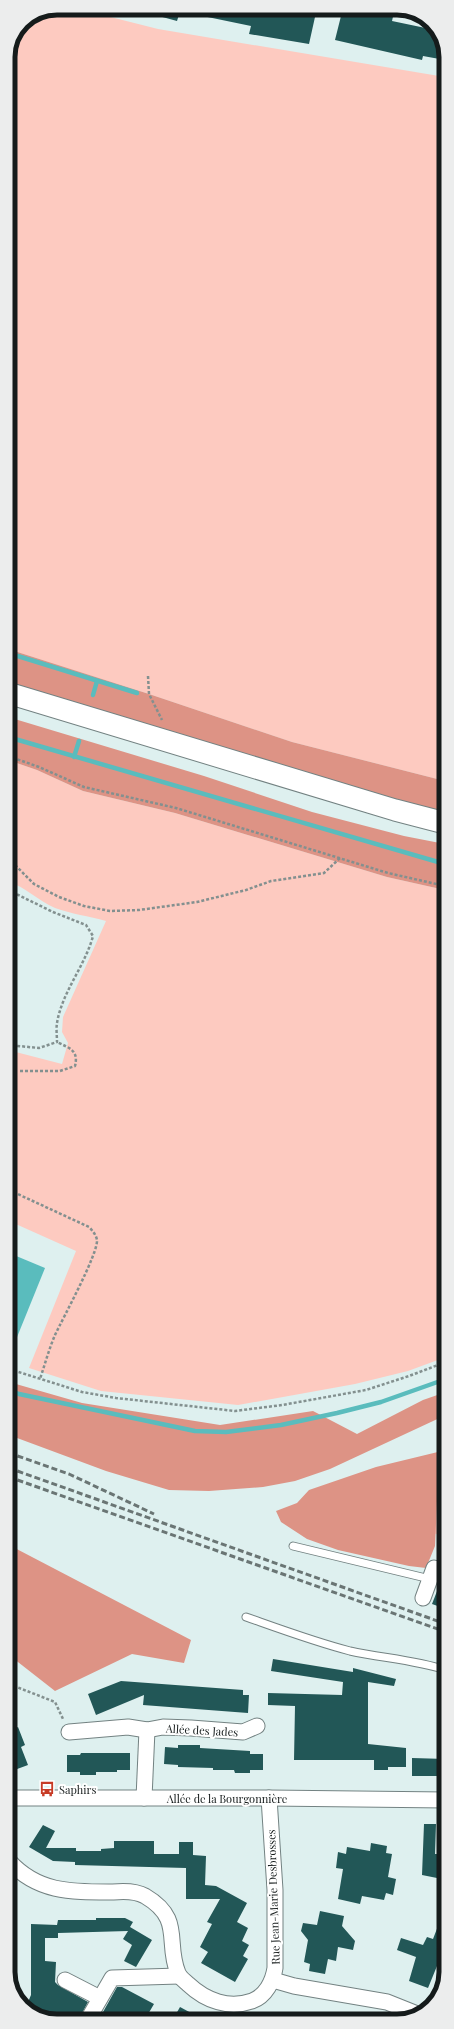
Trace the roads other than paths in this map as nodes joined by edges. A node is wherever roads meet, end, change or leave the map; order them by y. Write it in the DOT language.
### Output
graph roads {
  1 [pos="15,695"];
  2 [pos="439,821"];
  3 [pos="293,1546"];
  4 [pos="439,1570"];
  5 [pos="430,1580"];
  6 [pos="423,1598"];
  7 [pos="246,1617"];
  8 [pos="439,1668"];
  9 [pos="257,1726"];
  10 [pos="147,1730"];
  11 [pos="69,1732"];
  12 [pos="15,1798"];
  13 [pos="144,1798"];
  14 [pos="269,1798"];
  15 [pos="439,1800"];
  16 [pos="15,1866"];
  17 [pos="179,1976"];
  18 [pos="65,1980"];
  19 [pos="273,1980"];
  20 [pos="100,1998"];
  21 [pos="411,2012"];
  22 [pos="91,2014"];
  1 -- 2 [label="main road"];
  3 -- 5 [label="lane"];
  4 -- 5 [label="street"];
  5 -- 6 [label="street"];
  7 -- 8 [label="lane"];
  9 -- 10 [label="street, Allée des Jades"];
  10 -- 11 [label="street, Allée des Jades"];
  10 -- 13 [label="street"];
  12 -- 13 [label="street, Allée de la Bourgonnière"];
  13 -- 14 [label="street, Allée de la Bourgonnière"];
  14 -- 15 [label="street, Allée de la Bourgonnière"];
  14 -- 19 [label="street, Rue Jean-Marie Desbrosses"];
  16 -- 17 [label="street"];
  17 -- 19 [label="street, Rue Jean-Marie Desbrosses"];
  17 -- 20 [label="street"];
  18 -- 20 [label="street"];
  19 -- 21 [label="street"];
  20 -- 22 [label="street"];
}
